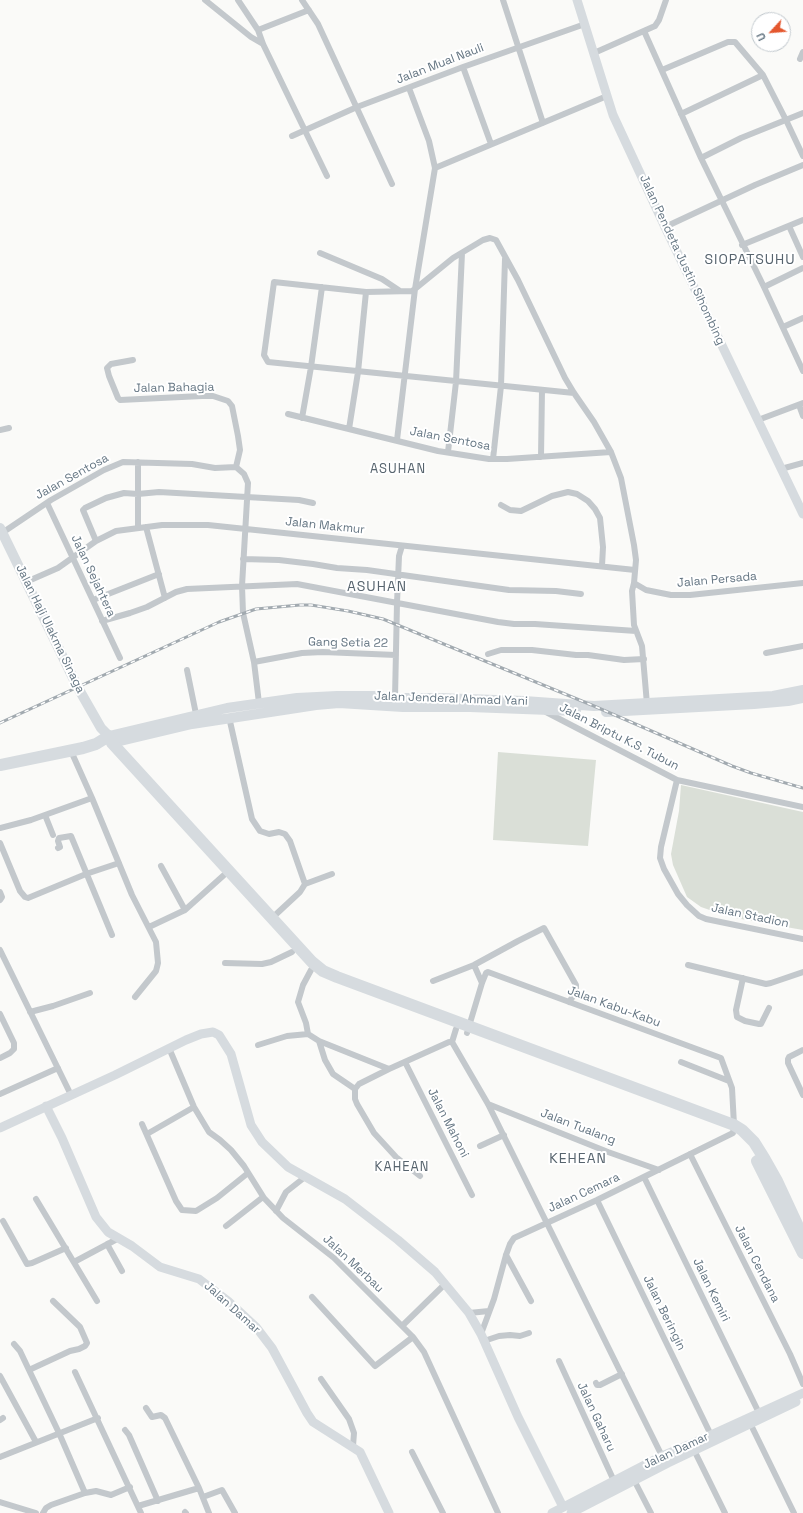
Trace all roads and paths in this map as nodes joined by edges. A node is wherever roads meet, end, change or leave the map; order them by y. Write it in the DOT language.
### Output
graph roads {
  1 [pos="205,0"];
  2 [pos="238,0"];
  3 [pos="302,0"];
  4 [pos="503,0"];
  5 [pos="577,0"];
  6 [pos="666,0"];
  7 [pos="309,10"];
  8 [pos="585,24"];
  9 [pos="258,30"];
  10 [pos="644,31"];
  11 [pos="263,44"];
  12 [pos="517,48"];
  13 [pos="803,52"];
  14 [pos="594,53"];
  15 [pos="800,59"];
  16 [pos="464,67"];
  17 [pos="662,70"];
  18 [pos="762,75"];
  19 [pos="409,88"];
  20 [pos="607,96"];
  21 [pos="357,107"];
  22 [pos="803,113"];
  23 [pos="681,114"];
  24 [pos="786,120"];
  25 [pos="543,123"];
  26 [pos="305,130"];
  27 [pos="292,136"];
  28 [pos="491,144"];
  29 [pos="803,156"];
  30 [pos="701,158"];
  31 [pos="803,165"];
  32 [pos="435,168"];
  33 [pos="326,176"];
  34 [pos="392,184"];
  35 [pos="722,201"];
  36 [pos="803,220"];
  37 [pos="788,226"];
  38 [pos="665,227"];
  39 [pos="742,244"];
  40 [pos="320,252"];
  41 [pos="462,253"];
  42 [pos="505,257"];
  43 [pos="803,257"];
  44 [pos="803,268"];
  45 [pos="322,287"];
  46 [pos="764,287"];
  47 [pos="416,289"];
  48 [pos="366,292"];
  49 [pos="400,292"];
  50 [pos="803,318"];
  51 [pos="783,327"];
  52 [pos="133,360"];
  53 [pos="311,367"];
  54 [pos="803,371"];
  55 [pos="358,372"];
  56 [pos="405,377"];
  57 [pos="456,382"];
  58 [pos="501,386"];
  59 [pos="542,390"];
  60 [pos="574,393"];
  61 [pos="801,404"];
  62 [pos="288,414"];
  63 [pos="803,416"];
  64 [pos="302,418"];
  65 [pos="758,420"];
  66 [pos="9,428"];
  67 [pos="348,429"];
  68 [pos="0,430"];
  69 [pos="397,440"];
  70 [pos="448,452"];
  71 [pos="611,452"];
  72 [pos="541,457"];
  73 [pos="493,459"];
  74 [pos="138,462"];
  75 [pos="803,463"];
  76 [pos="236,467"];
  77 [pos="781,469"];
  78 [pos="138,494"];
  79 [pos="247,498"];
  80 [pos="47,503"];
  81 [pos="313,503"];
  82 [pos="501,505"];
  83 [pos="803,514"];
  84 [pos="138,527"];
  85 [pos="146,527"];
  86 [pos="246,529"];
  87 [pos="1,531"];
  88 [pos="96,541"];
  89 [pos="402,546"];
  90 [pos="73,558"];
  91 [pos="243,559"];
  92 [pos="602,566"];
  93 [pos="635,570"];
  94 [pos="159,574"];
  95 [pos="398,574"];
  96 [pos="26,582"];
  97 [pos="634,583"];
  98 [pos="803,583"];
  99 [pos="242,586"];
  100 [pos="581,594"];
  101 [pos="165,598"];
  102 [pos="92,600"];
  103 [pos="397,603"];
  104 [pos="102,621"];
  105 [pos="636,631"];
  106 [pos="803,646"];
  107 [pos="766,653"];
  108 [pos="488,654"];
  109 [pos="396,655"];
  110 [pos="120,658"];
  111 [pos="644,659"];
  112 [pos="254,662"];
  113 [pos="187,670"];
  114 [pos="803,690"];
  115 [pos="395,698"];
  116 [pos="803,698"];
  117 [pos="774,699"];
  118 [pos="313,701"];
  119 [pos="375,701"];
  120 [pos="737,702"];
  121 [pos="259,703"];
  122 [pos="647,704"];
  123 [pos="542,710"];
  124 [pos="196,714"];
  125 [pos="229,717"];
  126 [pos="104,739"];
  127 [pos="71,751"];
  128 [pos="0,765"];
  129 [pos="677,780"];
  130 [pos="92,798"];
  131 [pos="803,807"];
  132 [pos="45,815"];
  133 [pos="0,828"];
  134 [pos="54,835"];
  135 [pos="1,846"];
  136 [pos="58,848"];
  137 [pos="119,863"];
  138 [pos="162,866"];
  139 [pos="86,874"];
  140 [pos="332,874"];
  141 [pos="224,876"];
  142 [pos="305,884"];
  143 [pos="0,892"];
  144 [pos="0,900"];
  145 [pos="185,910"];
  146 [pos="272,918"];
  147 [pos="150,927"];
  148 [pos="112,935"];
  149 [pos="803,938"];
  150 [pos="0,950"];
  151 [pos="292,952"];
  152 [pos="225,962"];
  153 [pos="474,965"];
  154 [pos="688,965"];
  155 [pos="311,970"];
  156 [pos="803,972"];
  157 [pos="743,978"];
  158 [pos="434,981"];
  159 [pos="482,983"];
  160 [pos="90,993"];
  161 [pos="135,997"];
  162 [pos="569,1002"];
  163 [pos="769,1008"];
  164 [pos="30,1012"];
  165 [pos="0,1016"];
  166 [pos="464,1029"];
  167 [pos="308,1034"];
  168 [pos="318,1041"];
  169 [pos="452,1042"];
  170 [pos="258,1045"];
  171 [pos="169,1048"];
  172 [pos="803,1050"];
  173 [pos="0,1058"];
  174 [pos="405,1062"];
  175 [pos="681,1062"];
  176 [pos="58,1068"];
  177 [pos="389,1069"];
  178 [pos="730,1081"];
  179 [pos="355,1089"];
  180 [pos="0,1094"];
  181 [pos="70,1095"];
  182 [pos="803,1095"];
  183 [pos="488,1104"];
  184 [pos="46,1106"];
  185 [pos="194,1107"];
  186 [pos="142,1124"];
  187 [pos="1,1126"];
  188 [pos="733,1129"];
  189 [pos="147,1134"];
  190 [pos="504,1135"];
  191 [pos="480,1146"];
  192 [pos="690,1154"];
  193 [pos="659,1170"];
  194 [pos="248,1173"];
  195 [pos="420,1176"];
  196 [pos="305,1177"];
  197 [pos="644,1177"];
  198 [pos="472,1195"];
  199 [pos="263,1197"];
  200 [pos="36,1199"];
  201 [pos="597,1200"];
  202 [pos="276,1211"];
  203 [pos="3,1221"];
  204 [pos="547,1223"];
  205 [pos="226,1226"];
  206 [pos="803,1237"];
  207 [pos="118,1238"];
  208 [pos="503,1242"];
  209 [pos="107,1244"];
  210 [pos="510,1244"];
  211 [pos="66,1248"];
  212 [pos="803,1253"];
  213 [pos="506,1255"];
  214 [pos="74,1262"];
  215 [pos="122,1271"];
  216 [pos="445,1284"];
  217 [pos="312,1297"];
  218 [pos="97,1301"];
  219 [pos="531,1301"];
  220 [pos="53,1302"];
  221 [pos="489,1310"];
  222 [pos="469,1313"];
  223 [pos="402,1326"];
  224 [pos="529,1333"];
  225 [pos="413,1337"];
  226 [pos="482,1338"];
  227 [pos="14,1344"];
  228 [pos="559,1361"];
  229 [pos="29,1370"];
  230 [pos="75,1372"];
  231 [pos="622,1374"];
  232 [pos="0,1376"];
  233 [pos="321,1379"];
  234 [pos="596,1383"];
  235 [pos="803,1384"];
  236 [pos="803,1393"];
  237 [pos="803,1399"];
  238 [pos="146,1408"];
  239 [pos="759,1412"];
  240 [pos="98,1418"];
  241 [pos="751,1425"];
  242 [pos="125,1430"];
  243 [pos="730,1430"];
  244 [pos="59,1433"];
  245 [pos="711,1435"];
  246 [pos="36,1442"];
  247 [pos="353,1446"];
  248 [pos="693,1448"];
  249 [pos="412,1452"];
  250 [pos="662,1456"];
  251 [pos="0,1457"];
  252 [pos="634,1480"];
  253 [pos="614,1481"];
  254 [pos="130,1488"];
  255 [pos="199,1488"];
  256 [pos="85,1492"];
  257 [pos="203,1497"];
  258 [pos="158,1501"];
  259 [pos="0,1502"];
  260 [pos="138,1506"];
  261 [pos="563,1507"];
  262 [pos="585,1510"];
  263 [pos="207,1512"];
  264 [pos="36,1513"];
  265 [pos="43,1513"];
  266 [pos="142,1513"];
  267 [pos="235,1513"];
  268 [pos="390,1513"];
  269 [pos="443,1513"];
  270 [pos="498,1513"];
  271 [pos="552,1513"];
  272 [pos="571,1513"];
  273 [pos="651,1513"];
  274 [pos="725,1513"];
  275 [pos="794,1513"];
  1 -- 11 [label="street"];
  2 -- 9 [label="street"];
  3 -- 7 [label="street"];
  4 -- 12 [label="street"];
  5 -- 8 [label="street, Jalan Pendeta Justin Sihombing"];
  6 -- 10 [label="street"];
  7 -- 9 [label="street"];
  7 -- 21 [label="street"];
  8 -- 12 [label="street, Jalan Mual Nauli"];
  8 -- 14 [label="street, Jalan Pendeta Justin Sihombing"];
  9 -- 11 [label="street"];
  10 -- 14 [label="street"];
  10 -- 17 [label="street"];
  11 -- 26 [label="street"];
  12 -- 16 [label="street, Jalan Mual Nauli"];
  12 -- 25 [label="street"];
  13 -- 15 [label="street"];
  14 -- 20 [label="street, Jalan Pendeta Justin Sihombing"];
  16 -- 19 [label="street, Jalan Mual Nauli"];
  16 -- 28 [label="street"];
  17 -- 18 [label="street"];
  17 -- 23 [label="street"];
  18 -- 23 [label="street"];
  18 -- 24 [label="street"];
  19 -- 21 [label="street, Jalan Mual Nauli"];
  19 -- 32 [label="street"];
  20 -- 25 [label="street"];
  20 -- 38 [label="street, Jalan Pendeta Justin Sihombing"];
  21 -- 26 [label="street, Jalan Mual Nauli"];
  21 -- 34 [label="street"];
  22 -- 24 [label="street"];
  23 -- 30 [label="street"];
  24 -- 29 [label="street"];
  24 -- 30 [label="street"];
  25 -- 28 [label="street"];
  26 -- 27 [label="street, Jalan Mual Nauli"];
  26 -- 33 [label="street"];
  28 -- 32 [label="street"];
  30 -- 35 [label="street"];
  31 -- 35 [label="street"];
  32 -- 47 [label="street"];
  35 -- 38 [label="street"];
  35 -- 39 [label="street"];
  36 -- 37 [label="street"];
  37 -- 39 [label="street"];
  37 -- 43 [label="street"];
  38 -- 65 [label="street, Jalan Pendeta Justin Sihombing"];
  39 -- 46 [label="street"];
  40 -- 49 [label="street"];
  41 -- 42 [label="street"];
  41 -- 47 [label="street"];
  41 -- 57 [label="street"];
  42 -- 58 [label="street"];
  42 -- 60 [label="street"];
  44 -- 46 [label="street"];
  45 -- 48 [label="street"];
  45 -- 53 [label="street"];
  45 -- 53 [label="street"];
  46 -- 51 [label="street"];
  47 -- 49 [label="street"];
  47 -- 56 [label="street"];
  48 -- 49 [label="street"];
  48 -- 55 [label="street"];
  50 -- 51 [label="street"];
  51 -- 54 [label="street"];
  52 -- 76 [label="street, Jalan Bahagia"];
  53 -- 55 [label="street"];
  53 -- 64 [label="street"];
  55 -- 56 [label="street"];
  55 -- 67 [label="street"];
  56 -- 57 [label="street"];
  56 -- 69 [label="street"];
  57 -- 58 [label="street"];
  57 -- 70 [label="street"];
  58 -- 59 [label="street"];
  58 -- 73 [label="street"];
  59 -- 60 [label="street"];
  59 -- 72 [label="street"];
  60 -- 71 [label="street"];
  61 -- 63 [label="street"];
  61 -- 65 [label="street"];
  62 -- 64 [label="street, Jalan Sentosa"];
  64 -- 67 [label="street, Jalan Sentosa"];
  65 -- 77 [label="street, Jalan Pendeta Justin Sihombing"];
  66 -- 68 [label="street"];
  67 -- 69 [label="street, Jalan Sentosa"];
  69 -- 70 [label="street, Jalan Sentosa"];
  70 -- 73 [label="street, Jalan Sentosa"];
  71 -- 72 [label="street, Jalan Sentosa"];
  71 -- 93 [label="street"];
  72 -- 73 [label="street, Jalan Sentosa"];
  74 -- 76 [label="street, Jalan Sentosa"];
  74 -- 78 [label="street"];
  74 -- 80 [label="street, Jalan Sentosa"];
  75 -- 77 [label="street"];
  76 -- 79 [label="street"];
  77 -- 83 [label="street, Jalan Pendeta Justin Sihombing"];
  78 -- 79 [label="street"];
  78 -- 84 [label="street"];
  78 -- 88 [label="street"];
  79 -- 81 [label="street"];
  79 -- 86 [label="street"];
  80 -- 87 [label="street, Jalan Sentosa"];
  80 -- 90 [label="street, Jalan Sejahtera"];
  82 -- 92 [label="street"];
  84 -- 85 [label="street, Jalan Makmur"];
  84 -- 88 [label="street, Jalan Makmur"];
  85 -- 86 [label="street, Jalan Makmur"];
  85 -- 94 [label="street"];
  86 -- 89 [label="street, Jalan Makmur"];
  86 -- 91 [label="street"];
  87 -- 96 [label="main road, Jalan Haji Ulakma Sinaga"];
  88 -- 90 [label="street, Jalan Makmur"];
  89 -- 92 [label="street, Jalan Makmur"];
  89 -- 95 [label="street"];
  90 -- 96 [label="street, Jalan Makmur"];
  90 -- 102 [label="street, Jalan Sejahtera"];
  91 -- 95 [label="street"];
  91 -- 99 [label="street"];
  92 -- 93 [label="street, Jalan Makmur"];
  93 -- 97 [label="street"];
  94 -- 101 [label="street"];
  94 -- 102 [label="street"];
  95 -- 100 [label="street"];
  95 -- 103 [label="street"];
  96 -- 126 [label="main road, Jalan Haji Ulakma Sinaga"];
  97 -- 98 [label="street, Jalan Persada"];
  97 -- 105 [label="street"];
  99 -- 101 [label="street"];
  99 -- 103 [label="street"];
  99 -- 112 [label="street"];
  101 -- 104 [label="street"];
  102 -- 104 [label="street, Jalan Sejahtera"];
  103 -- 105 [label="street"];
  103 -- 109 [label="street"];
  104 -- 110 [label="street, Jalan Sejahtera"];
  105 -- 111 [label="street"];
  106 -- 107 [label="street"];
  108 -- 111 [label="street"];
  109 -- 112 [label="street, Gang Setia 22"];
  109 -- 115 [label="street"];
  111 -- 122 [label="street"];
  112 -- 121 [label="street"];
  113 -- 124 [label="street"];
  114 -- 117 [label="main road, Jalan Jenderal Ahmad Yani"];
  115 -- 119 [label="main road, Jalan Jenderal Ahmad Yani"];
  115 -- 122 [label="main road, Jalan Jenderal Ahmad Yani"];
  116 -- 117 [label="main road, Jalan Jenderal Ahmad Yani"];
  117 -- 120 [label="main road, Jalan Jenderal Ahmad Yani"];
  118 -- 119 [label="main road, Jalan Jenderal Ahmad Yani"];
  118 -- 121 [label="main road, Jalan Jenderal Ahmad Yani"];
  118 -- 125 [label="main road, Jalan Jenderal Ahmad Yani"];
  119 -- 123 [label="main road, Jalan Jenderal Ahmad Yani"];
  120 -- 122 [label="main road, Jalan Jenderal Ahmad Yani"];
  120 -- 123 [label="main road, Jalan Jenderal Ahmad Yani"];
  121 -- 124 [label="main road, Jalan Jenderal Ahmad Yani"];
  123 -- 129 [label="street, Jalan Briptu K.S. Tubun"];
  124 -- 126 [label="main road, Jalan Jenderal Ahmad Yani"];
  125 -- 126 [label="main road, Jalan Jenderal Ahmad Yani"];
  125 -- 142 [label="street"];
  126 -- 127 [label="highway"];
  126 -- 141 [label="highway"];
  126 -- 146 [label="highway"];
  127 -- 128 [label="highway"];
  127 -- 130 [label="street"];
  129 -- 131 [label="street, Jalan Briptu K.S. Tubun"];
  129 -- 149 [label="street, Jalan Stadion"];
  130 -- 132 [label="street"];
  130 -- 137 [label="street"];
  132 -- 133 [label="street"];
  132 -- 134 [label="street"];
  135 -- 139 [label="street"];
  136 -- 139 [label="street"];
  137 -- 139 [label="street"];
  137 -- 147 [label="street"];
  138 -- 145 [label="street"];
  139 -- 148 [label="street"];
  140 -- 142 [label="street"];
  141 -- 145 [label="street"];
  141 -- 151 [label="highway"];
  142 -- 146 [label="street"];
  143 -- 144 [label="street"];
  145 -- 147 [label="street"];
  146 -- 166 [label="highway"];
  147 -- 161 [label="street"];
  150 -- 164 [label="street"];
  151 -- 152 [label="street"];
  151 -- 155 [label="highway"];
  153 -- 158 [label="street"];
  153 -- 159 [label="street"];
  153 -- 162 [label="street"];
  154 -- 157 [label="street"];
  155 -- 166 [label="highway"];
  155 -- 167 [label="street"];
  156 -- 157 [label="street"];
  157 -- 163 [label="street"];
  159 -- 162 [label="street, Jalan Kabu-Kabu"];
  159 -- 166 [label="street"];
  160 -- 164 [label="street"];
  162 -- 178 [label="street, Jalan Kabu-Kabu"];
  164 -- 176 [label="street"];
  165 -- 173 [label="street"];
  166 -- 169 [label="street"];
  166 -- 188 [label="highway"];
  167 -- 168 [label="street"];
  167 -- 170 [label="street"];
  168 -- 177 [label="street"];
  168 -- 179 [label="street"];
  169 -- 174 [label="street"];
  169 -- 183 [label="street"];
  171 -- 181 [label="street"];
  171 -- 185 [label="street, Jalan Merbau"];
  171 -- 196 [label="street"];
  172 -- 182 [label="street"];
  174 -- 177 [label="street"];
  174 -- 198 [label="street, Jalan Mahoni"];
  175 -- 178 [label="street"];
  176 -- 180 [label="street"];
  176 -- 181 [label="street"];
  177 -- 179 [label="street"];
  178 -- 188 [label="street, Jalan Kabu-Kabu"];
  179 -- 195 [label="street"];
  181 -- 184 [label="street"];
  183 -- 190 [label="street"];
  183 -- 193 [label="street, Jalan Tualang"];
  184 -- 187 [label="street"];
  184 -- 207 [label="street, Jalan Damar"];
  185 -- 189 [label="street"];
  185 -- 194 [label="street, Jalan Merbau"];
  186 -- 189 [label="street"];
  188 -- 192 [label="street, Jalan Cemara"];
  188 -- 206 [label="highway"];
  188 -- 212 [label="highway"];
  189 -- 194 [label="street"];
  190 -- 191 [label="street"];
  190 -- 204 [label="street"];
  192 -- 193 [label="street, Jalan Cemara"];
  192 -- 235 [label="street, Jalan Cendana"];
  193 -- 197 [label="street, Jalan Cemara"];
  194 -- 199 [label="street, Jalan Merbau"];
  196 -- 202 [label="street"];
  196 -- 216 [label="street"];
  197 -- 201 [label="street, Jalan Cemara"];
  197 -- 239 [label="street, Jalan Kemiri"];
  199 -- 202 [label="street, Jalan Merbau"];
  199 -- 205 [label="street"];
  200 -- 211 [label="street"];
  201 -- 204 [label="street, Jalan Cemara"];
  201 -- 245 [label="street, Jalan Beringin"];
  202 -- 223 [label="street, Jalan Merbau"];
  203 -- 211 [label="street"];
  204 -- 210 [label="street, Jalan Cemara"];
  204 -- 231 [label="street"];
  207 -- 209 [label="street"];
  207 -- 247 [label="street, Jalan Damar"];
  208 -- 210 [label="street"];
  209 -- 214 [label="street"];
  209 -- 215 [label="street"];
  210 -- 213 [label="street"];
  211 -- 214 [label="street"];
  213 -- 219 [label="street"];
  213 -- 221 [label="street"];
  214 -- 218 [label="street"];
  216 -- 222 [label="street"];
  216 -- 223 [label="street"];
  217 -- 225 [label="street"];
  220 -- 229 [label="street"];
  221 -- 222 [label="street"];
  221 -- 226 [label="street"];
  222 -- 226 [label="street"];
  223 -- 225 [label="street, Jalan Merbau"];
  224 -- 226 [label="street"];
  225 -- 270 [label="street, Jalan Merbau"];
  226 -- 261 [label="street"];
  227 -- 229 [label="street"];
  228 -- 253 [label="street, Jalan Gaharu"];
  229 -- 244 [label="street"];
  230 -- 240 [label="street"];
  231 -- 234 [label="street"];
  231 -- 250 [label="street"];
  232 -- 246 [label="street"];
  233 -- 247 [label="street"];
  236 -- 239 [label="street, Jalan Damar"];
  237 -- 241 [label="street, Jalan Damar"];
  238 -- 255 [label="street"];
  239 -- 243 [label="street, Jalan Damar"];
  240 -- 244 [label="street"];
  240 -- 254 [label="street"];
  241 -- 243 [label="street, Jalan Damar"];
  241 -- 275 [label="street"];
  242 -- 258 [label="street"];
  243 -- 245 [label="street, Jalan Damar"];
  243 -- 248 [label="street, Jalan Damar"];
  244 -- 246 [label="street"];
  244 -- 256 [label="street"];
  245 -- 248 [label="street, Jalan Damar"];
  246 -- 251 [label="street"];
  247 -- 268 [label="street, Jalan Damar"];
  248 -- 250 [label="street, Jalan Damar"];
  248 -- 252 [label="street, Jalan Damar"];
  248 -- 274 [label="street"];
  249 -- 269 [label="street"];
  250 -- 253 [label="street, Jalan Damar"];
  252 -- 262 [label="street, Jalan Damar"];
  252 -- 273 [label="street"];
  253 -- 261 [label="street, Jalan Damar"];
  254 -- 256 [label="street"];
  254 -- 260 [label="street"];
  255 -- 257 [label="street"];
  255 -- 258 [label="street"];
  256 -- 265 [label="street"];
  257 -- 263 [label="street"];
  257 -- 267 [label="street"];
  258 -- 260 [label="street"];
  259 -- 264 [label="street"];
  260 -- 266 [label="street"];
  261 -- 271 [label="street, Jalan Damar"];
  262 -- 272 [label="street, Jalan Damar"];
}
